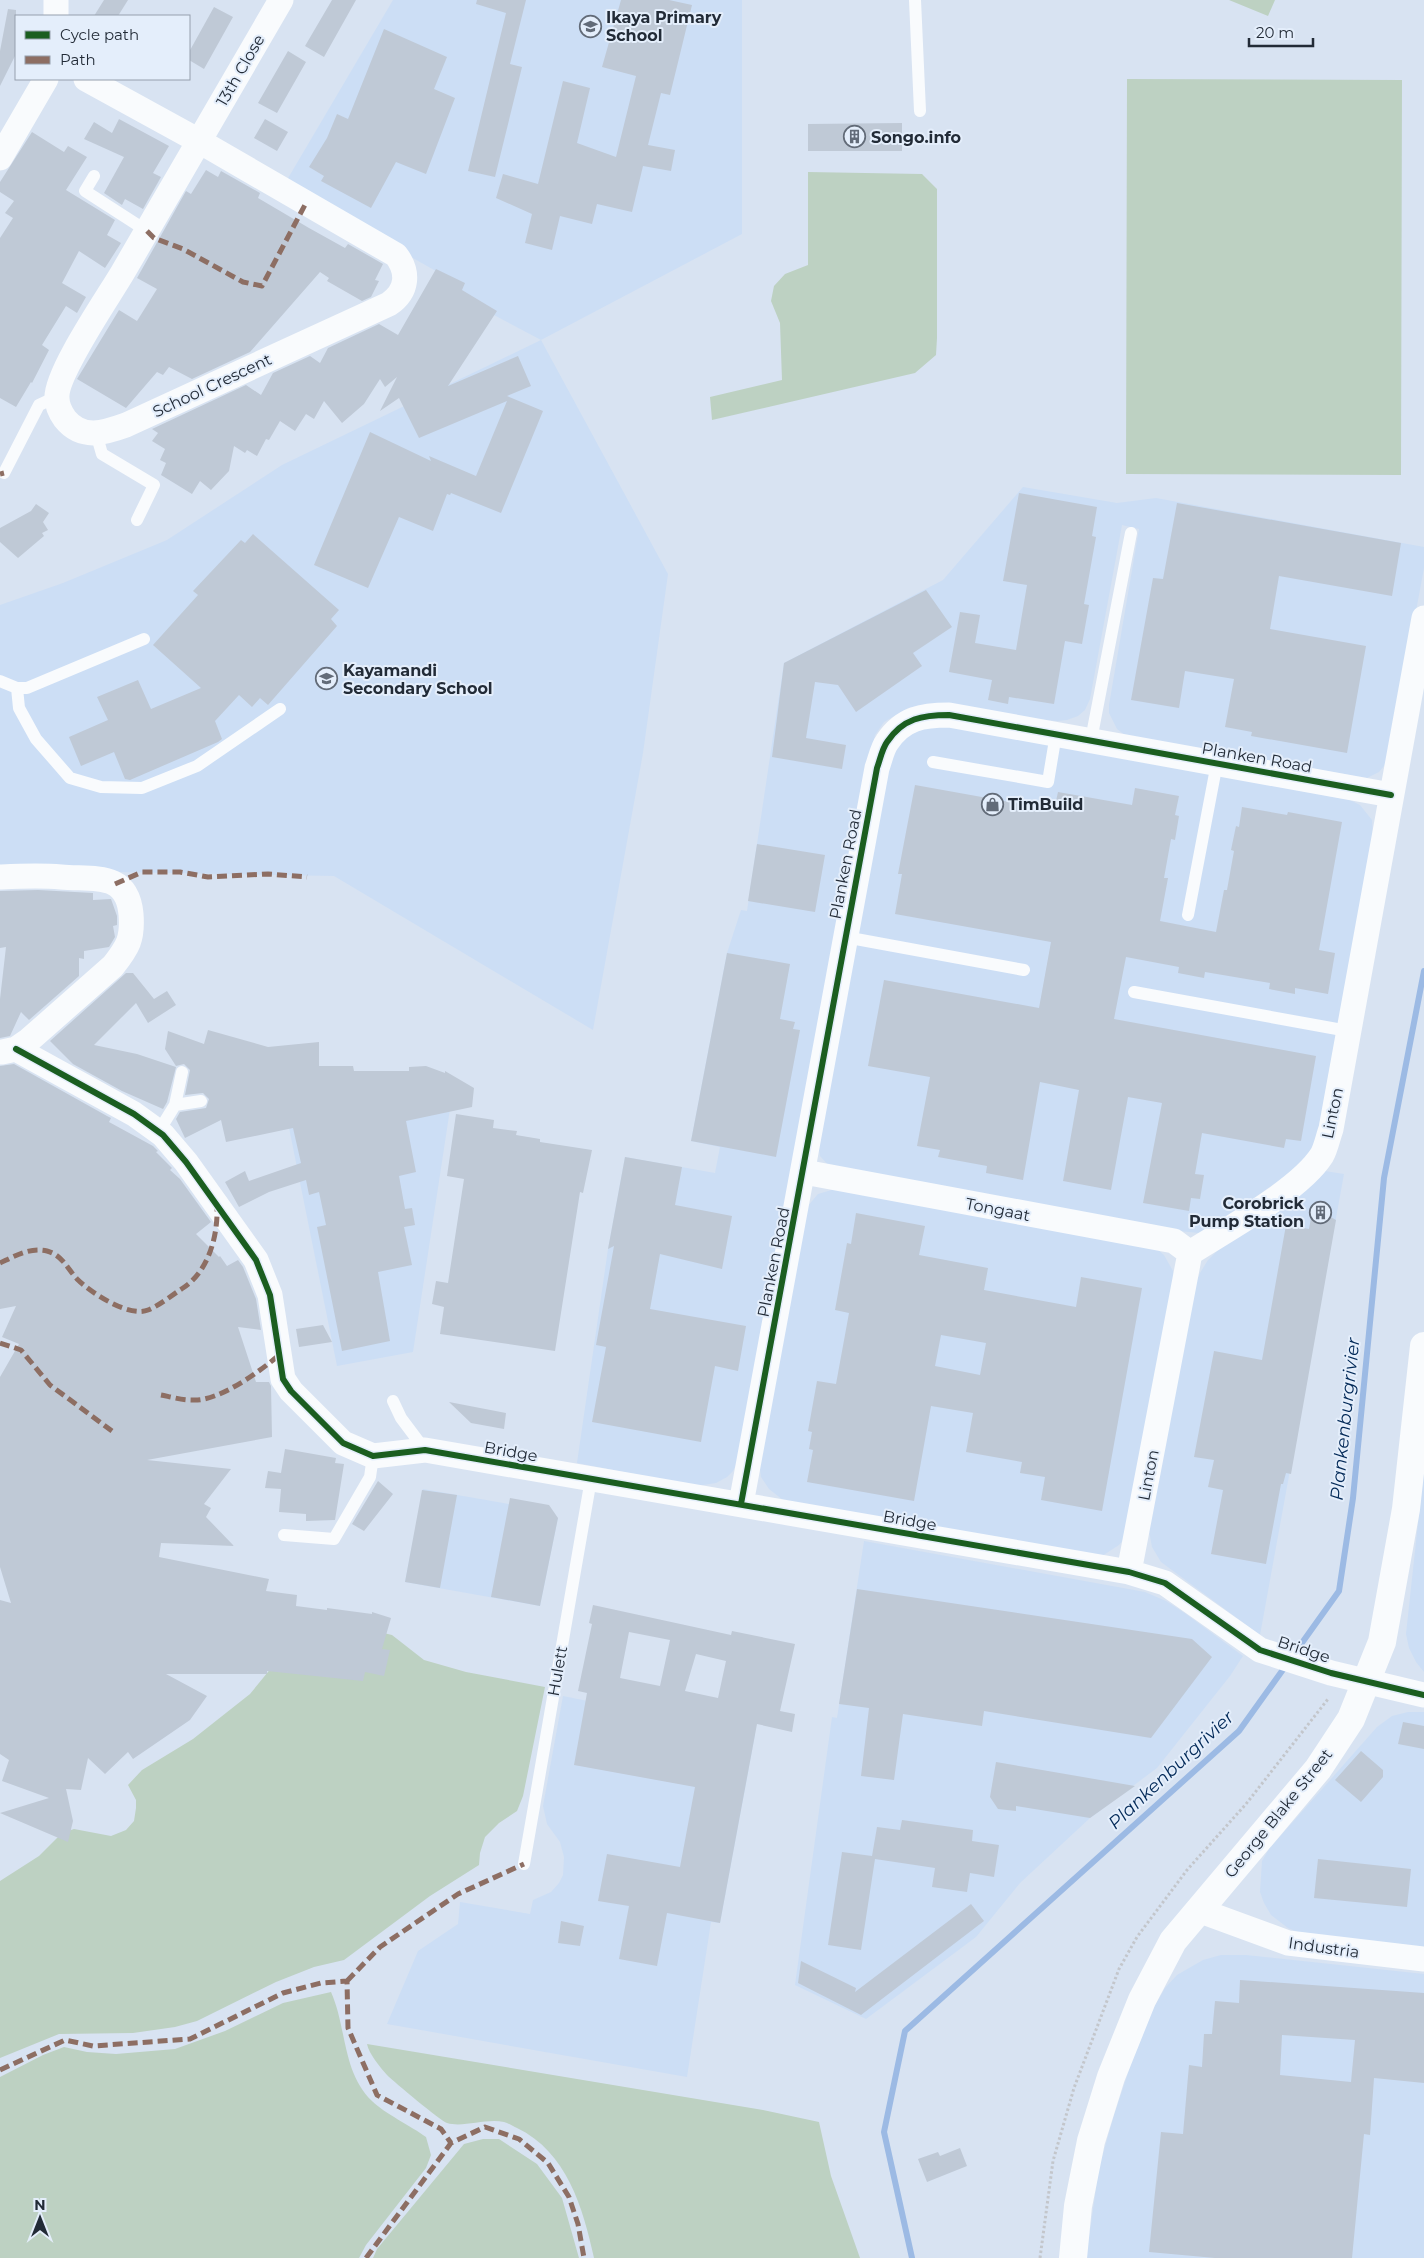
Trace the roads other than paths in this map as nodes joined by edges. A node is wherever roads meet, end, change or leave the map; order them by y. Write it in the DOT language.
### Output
graph roads {
  1 [pos="56,0"];
  2 [pos="281,0"];
  3 [pos="915,0"];
  4 [pos="56,15"];
  5 [pos="45,80"];
  6 [pos="88,80"];
  7 [pos="920,110"];
  8 [pos="199,141"];
  9 [pos="1,154"];
  10 [pos="94,176"];
  11 [pos="147,231"];
  12 [pos="56,397"];
  13 [pos="96,433"];
  14 [pos="4,473"];
  15 [pos="137,520"];
  16 [pos="1130,533"];
  17 [pos="1424,618"];
  18 [pos="144,638"];
  19 [pos="0,681"];
  20 [pos="17,688"];
  21 [pos="280,709"];
  22 [pos="1056,734"];
  23 [pos="1091,740"];
  24 [pos="933,762"];
  25 [pos="1217,763"];
  26 [pos="1391,795"];
  27 [pos="0,877"];
  28 [pos="1188,915"];
  29 [pos="845,937"];
  30 [pos="1024,970"];
  31 [pos="1134,992"];
  32 [pos="1348,1031"];
  33 [pos="8,1051"];
  34 [pos="182,1072"];
  35 [pos="201,1101"];
  36 [pos="175,1104"];
  37 [pos="158,1131"];
  38 [pos="804,1172"];
  39 [pos="1190,1253"];
  40 [pos="1424,1346"];
  41 [pos="393,1401"];
  42 [pos="425,1450"];
  43 [pos="373,1456"];
  44 [pos="591,1479"];
  45 [pos="740,1504"];
  46 [pos="284,1535"];
  47 [pos="1129,1572"];
  48 [pos="1367,1681"];
  49 [pos="1424,1695"];
  50 [pos="524,1864"];
  51 [pos="1198,1910"];
  52 [pos="1424,1959"];
  53 [pos="1072,2258"];
  1 -- 4 [label="street"];
  2 -- 8 [label="street, 13th Close"];
  3 -- 7 [label="lane"];
  5 -- 9 [label="street"];
  6 -- 8 [label="street, School Crescent"];
  8 -- 11 [label="street"];
  8 -- 13 [label="street, School Crescent"];
  10 -- 11 [label="lane"];
  11 -- 12 [label="street"];
  12 -- 13 [label="street, School Crescent"];
  12 -- 14 [label="lane"];
  13 -- 15 [label="lane"];
  16 -- 23 [label="lane"];
  17 -- 26 [label="street, Linton"];
  18 -- 20 [label="lane"];
  19 -- 20 [label="lane"];
  20 -- 21 [label="lane"];
  22 -- 23 [label="street, Planken Road"];
  22 -- 24 [label="lane"];
  22 -- 29 [label="street, Planken Road"];
  23 -- 25 [label="street, Planken Road"];
  25 -- 26 [label="street, Planken Road"];
  25 -- 28 [label="lane"];
  26 -- 32 [label="street, Linton"];
  27 -- 33 [label="street"];
  29 -- 30 [label="lane"];
  29 -- 38 [label="street, Planken Road"];
  31 -- 32 [label="lane"];
  32 -- 39 [label="street, Linton"];
  33 -- 37 [label="street"];
  34 -- 36 [label="lane"];
  35 -- 36 [label="lane"];
  36 -- 37 [label="lane"];
  37 -- 43 [label="street"];
  38 -- 39 [label="street, Tongaat"];
  38 -- 45 [label="street, Planken Road"];
  39 -- 47 [label="street, Linton"];
  40 -- 48 [label="street, George Blake Street"];
  41 -- 42 [label="lane"];
  42 -- 43 [label="street, Bridge"];
  42 -- 44 [label="street, Bridge"];
  43 -- 46 [label="lane"];
  44 -- 45 [label="street, Bridge"];
  44 -- 50 [label="lane, Hulett"];
  45 -- 47 [label="street, Bridge"];
  47 -- 48 [label="street, Bridge"];
  48 -- 49 [label="street, Bridge"];
  48 -- 51 [label="street, George Blake Street"];
  51 -- 52 [label="street, Industria"];
  51 -- 53 [label="street, George Blake Street"];
}
